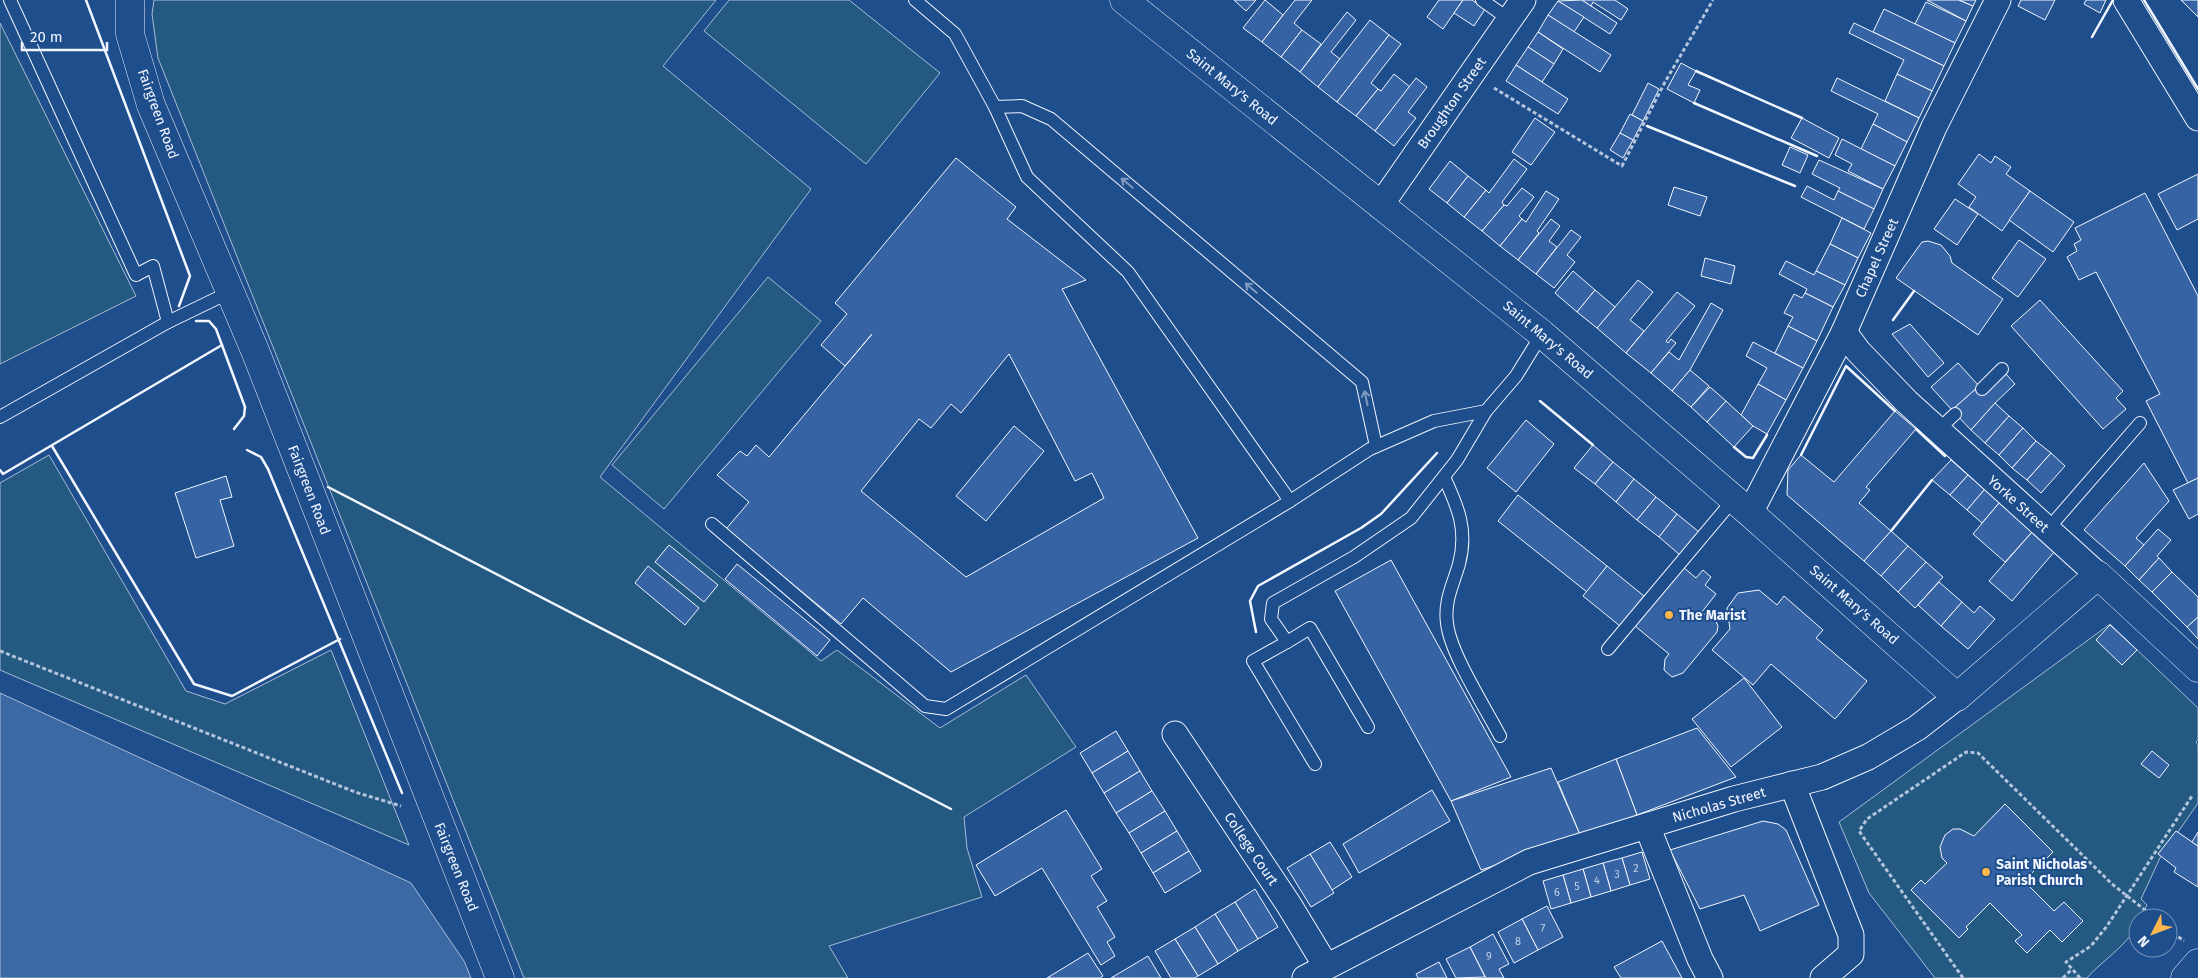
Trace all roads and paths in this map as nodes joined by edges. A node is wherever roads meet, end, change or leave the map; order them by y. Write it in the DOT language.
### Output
graph roads {
  1 [pos="10,0"];
  2 [pos="130,0"];
  3 [pos="915,0"];
  4 [pos="1124,0"];
  5 [pos="1482,0"];
  6 [pos="1712,0"];
  7 [pos="1998,0"];
  8 [pos="2126,0"];
  9 [pos="1516,10"];
  10 [pos="1491,86"];
  11 [pos="995,107"];
  12 [pos="2198,118"];
  13 [pos="1380,206"];
  14 [pos="230,292"];
  15 [pos="168,322"];
  16 [pos="1844,332"];
  17 [pos="1542,334"];
  18 [pos="2002,369"];
  19 [pos="1982,389"];
  20 [pos="1486,411"];
  21 [pos="1956,414"];
  22 [pos="0,417"];
  23 [pos="2140,423"];
  24 [pos="1938,431"];
  25 [pos="1376,446"];
  26 [pos="1444,476"];
  27 [pos="1290,501"];
  28 [pos="1742,506"];
  29 [pos="712,524"];
  30 [pos="2047,530"];
  31 [pos="2098,575"];
  32 [pos="1287,642"];
  33 [pos="1608,649"];
  34 [pos="0,651"];
  35 [pos="2198,668"];
  36 [pos="1957,697"];
  37 [pos="1368,728"];
  38 [pos="1175,734"];
  39 [pos="1500,736"];
  40 [pos="1315,764"];
  41 [pos="1792,784"];
  42 [pos="2192,796"];
  43 [pos="406,809"];
  44 [pos="1646,826"];
  45 [pos="2126,895"];
  46 [pos="2142,908"];
  47 [pos="2198,963"];
  48 [pos="1326,966"];
  49 [pos="2072,969"];
  50 [pos="500,978"];
  51 [pos="1305,978"];
  52 [pos="1710,978"];
  53 [pos="1823,978"];
  54 [pos="1963,978"];
  55 [pos="2063,978"];
  56 [pos="2080,978"];
  57 [pos="2185,978"];
  1 -- 15 [label="lane"];
  2 -- 14 [label="street, Fairgreen Road"];
  3 -- 11 [label="lane"];
  4 -- 13 [label="street, Saint Mary's Road"];
  5 -- 9 [label="lane"];
  6 -- 10 [label="path"];
  7 -- 16 [label="street, Chapel Street"];
  8 -- 12 [label="street"];
  9 -- 13 [label="street, Broughton Street"];
  25 -- 11 [label="lane, one-way"];
  11 -- 27 [label="lane"];
  13 -- 17 [label="street, Saint Mary's Road"];
  14 -- 15 [label="lane"];
  14 -- 50 [label="street, Fairgreen Road"];
  15 -- 22 [label="lane"];
  16 -- 24 [label="street, Yorke Street"];
  16 -- 28 [label="street, Chapel Street"];
  17 -- 20 [label="lane"];
  17 -- 28 [label="street, Saint Mary's Road"];
  18 -- 19 [label="lane"];
  20 -- 25 [label="lane"];
  20 -- 26 [label="lane"];
  21 -- 24 [label="lane"];
  23 -- 30 [label="lane"];
  24 -- 30 [label="street, Yorke Street"];
  25 -- 27 [label="lane"];
  26 -- 32 [label="lane"];
  26 -- 39 [label="lane"];
  27 -- 29 [label="lane"];
  28 -- 33 [label="lane"];
  28 -- 36 [label="street, Saint Mary's Road"];
  30 -- 31 [label="street, Yorke Street"];
  31 -- 35 [label="street, Yorke Street"];
  31 -- 36 [label="street, Nicholas Street"];
  32 -- 37 [label="lane"];
  32 -- 40 [label="lane"];
  34 -- 43 [label="path"];
  36 -- 41 [label="street, Nicholas Street"];
  38 -- 48 [label="street, College Court"];
  41 -- 44 [label="street, Nicholas Street"];
  41 -- 53 [label="street"];
  42 -- 45 [label="path"];
  44 -- 48 [label="street, Nicholas Street"];
  44 -- 52 [label="street"];
  45 -- 46 [label="path"];
  45 -- 49 [label="path"];
  45 -- 54 [label="path"];
  47 -- 57 [label="street"];
  48 -- 51 [label="street, Nicholas Street"];
  49 -- 55 [label="path"];
  49 -- 56 [label="path"];
}
